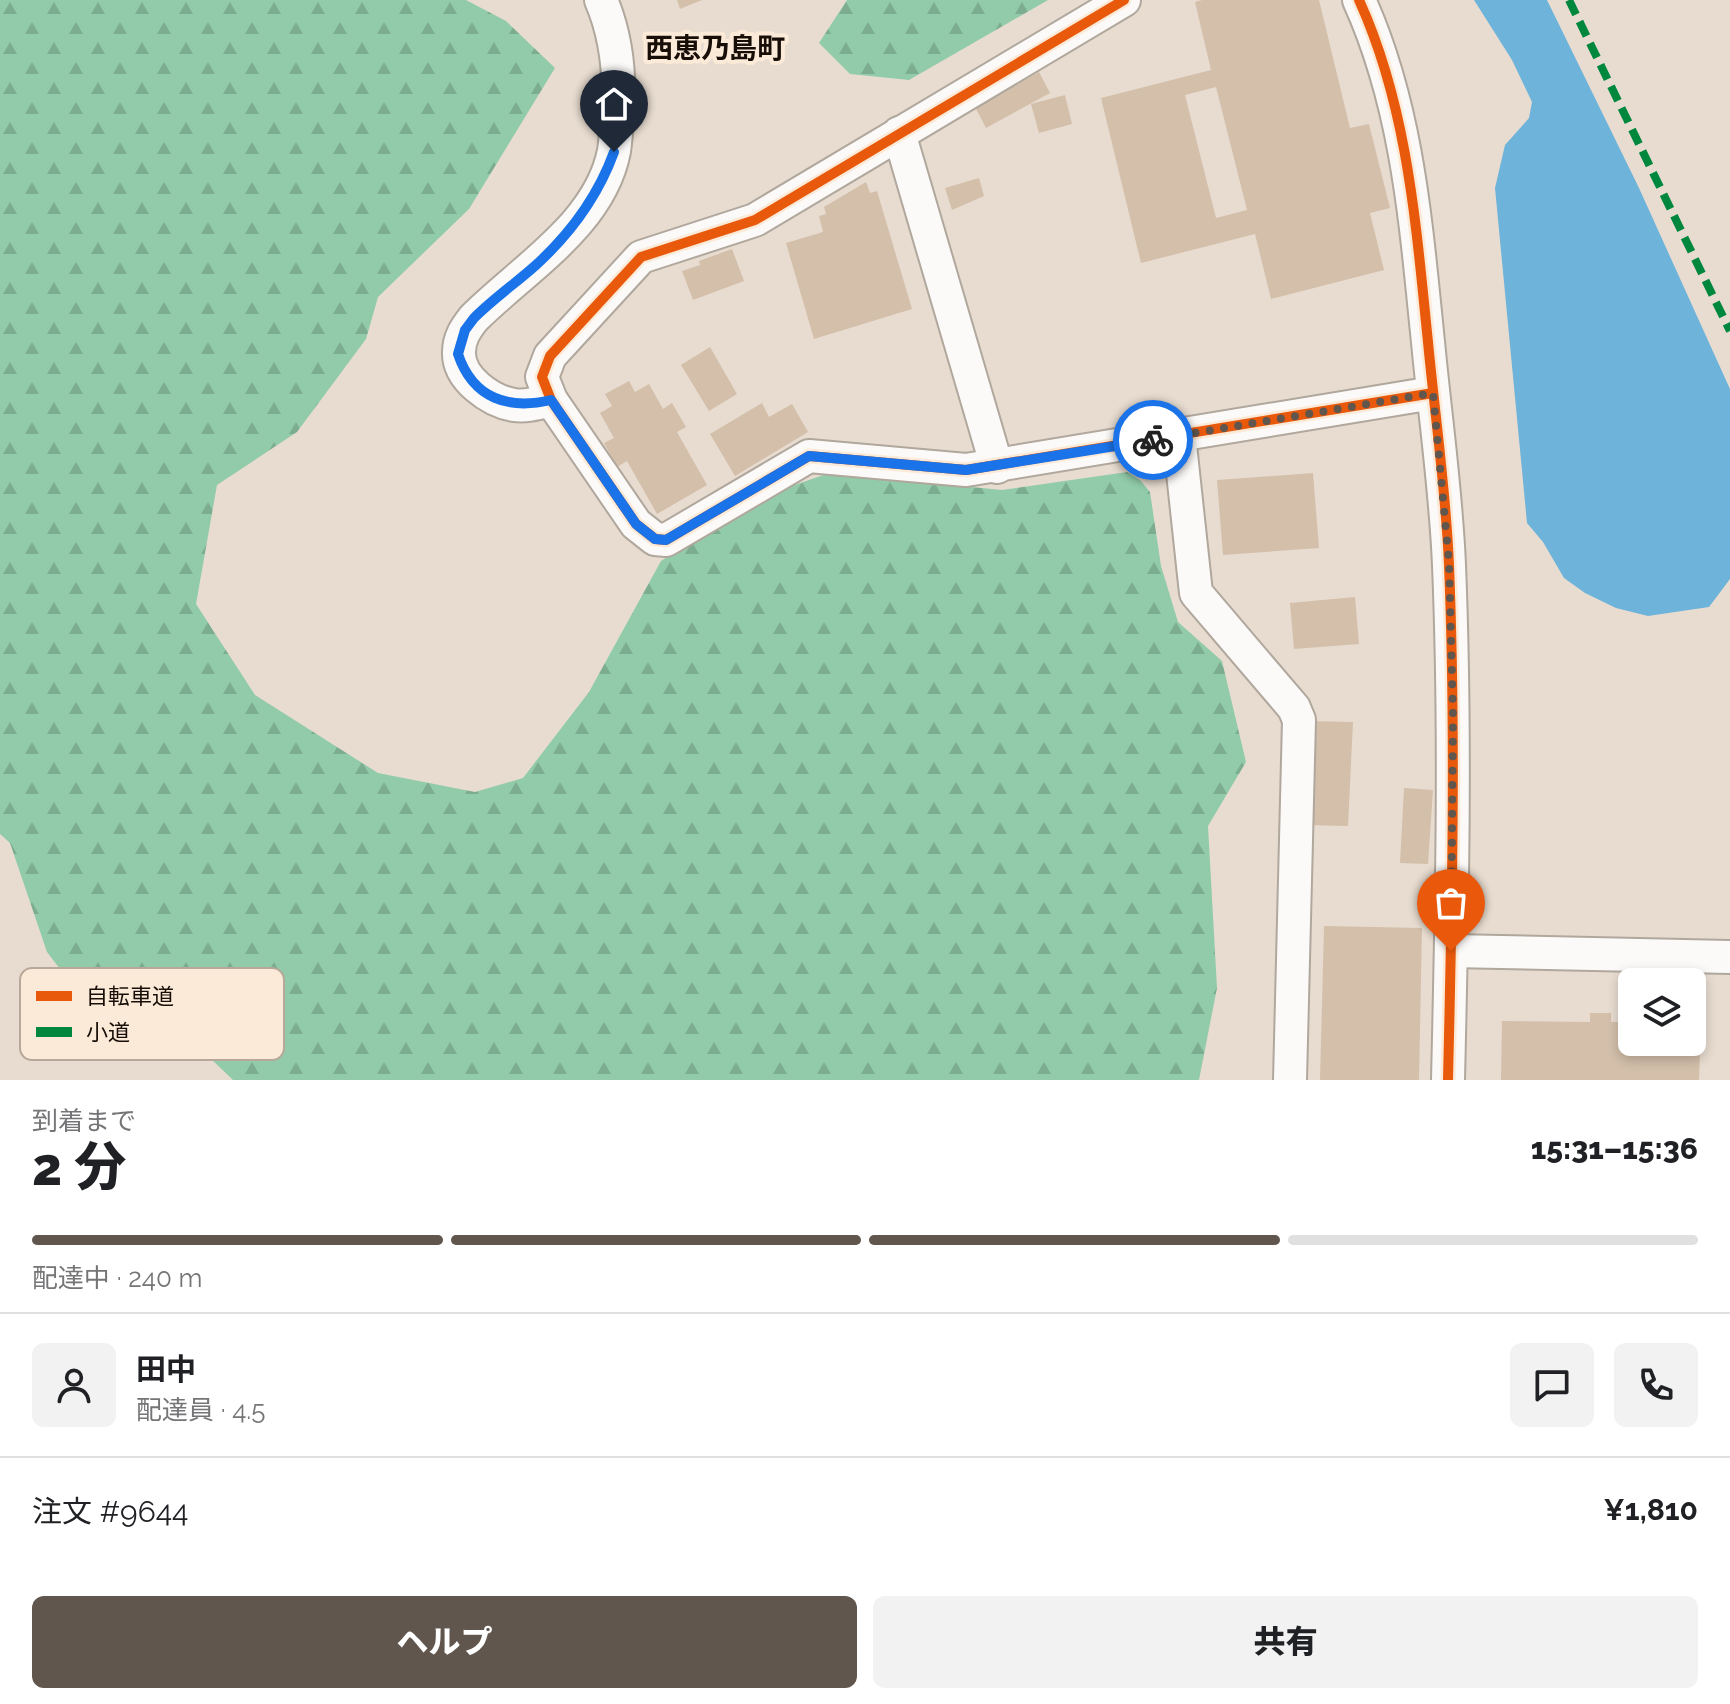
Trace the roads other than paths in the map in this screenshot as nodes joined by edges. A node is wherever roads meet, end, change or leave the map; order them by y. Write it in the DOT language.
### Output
graph roads {
  1 [pos="601,0"];
  2 [pos="1124,0"];
  3 [pos="1359,0"];
  4 [pos="899,133"];
  5 [pos="1433,393"];
  6 [pos="551,400"];
  7 [pos="1179,436"];
  8 [pos="997,467"];
  9 [pos="1451,951"];
  10 [pos="1730,957"];
  11 [pos="1290,1080"];
  12 [pos="1448,1080"];
  1 -- 6 [label="street"];
  2 -- 4 [label="street"];
  3 -- 5 [label="street"];
  4 -- 6 [label="street"];
  4 -- 8 [label="street"];
  5 -- 7 [label="street"];
  5 -- 9 [label="street"];
  6 -- 8 [label="street"];
  7 -- 8 [label="street"];
  7 -- 11 [label="street"];
  9 -- 10 [label="street"];
  9 -- 12 [label="street"];
}
